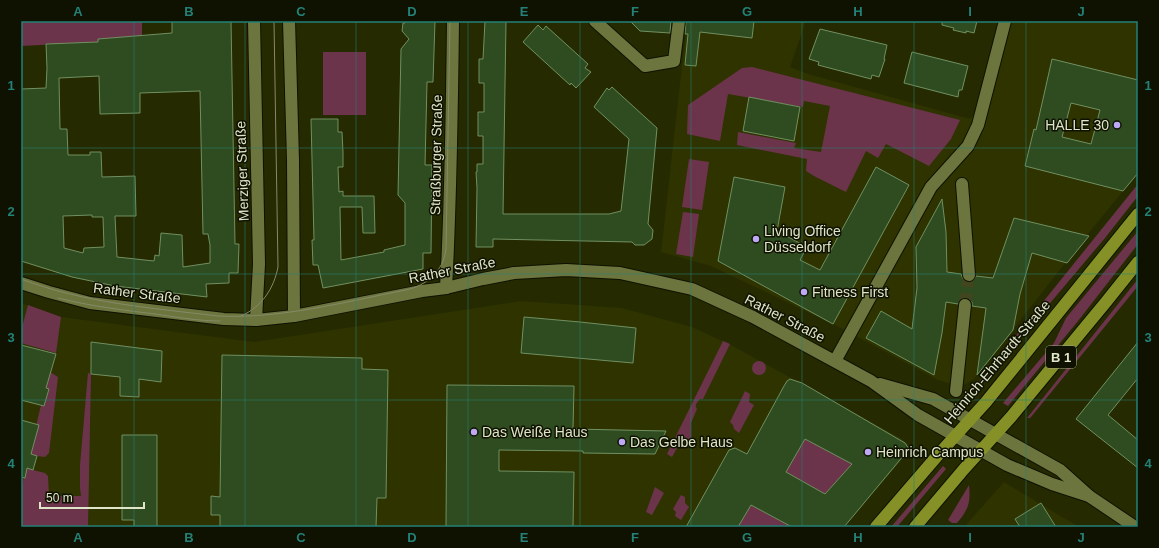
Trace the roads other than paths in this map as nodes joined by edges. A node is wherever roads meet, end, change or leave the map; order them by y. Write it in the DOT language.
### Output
graph roads {
  1 [pos="254,21"];
  2 [pos="289,21"];
  3 [pos="452,21"];
  4 [pos="595,21"];
  5 [pos="678,21"];
  6 [pos="1005,21"];
  7 [pos="962,184"];
  8 [pos="1138,214"];
  9 [pos="1138,262"];
  10 [pos="969,275"];
  11 [pos="21,282"];
  12 [pos="446,288"];
  13 [pos="965,305"];
  14 [pos="294,316"];
  15 [pos="256,320"];
  16 [pos="835,361"];
  17 [pos="871,381"];
  18 [pos="956,391"];
  19 [pos="970,419"];
  20 [pos="996,434"];
  21 [pos="955,436"];
  22 [pos="981,450"];
  23 [pos="1089,496"];
  24 [pos="876,527"];
  25 [pos="915,527"];
  26 [pos="1135,527"];
  1 -- 15 [label="street, Merziger Straße"];
  2 -- 14 [label="street"];
  3 -- 12 [label="street, Straßburger Straße"];
  4 -- 5 [label="street"];
  6 -- 16 [label="street"];
  7 -- 10 [label="street"];
  8 -- 19 [label="main road, Heinrich-Ehrhardt-Straße / B 1"];
  9 -- 20 [label="main road, B 1"];
  11 -- 15 [label="street, Rather Straße"];
  12 -- 14 [label="street, Rather Straße"];
  12 -- 16 [label="street, Rather Straße"];
  13 -- 18 [label="street"];
  14 -- 15 [label="street, Rather Straße"];
  16 -- 17 [label="street, Rather Straße"];
  17 -- 19 [label="street, Rather Straße"];
  17 -- 21 [label="street, Rather Straße"];
  19 -- 20 [label="street, Rather Straße"];
  19 -- 21 [label="main road, Heinrich-Ehrhardt-Straße / B 1"];
  20 -- 22 [label="main road, B 1"];
  20 -- 23 [label="street, Rather Straße"];
  21 -- 22 [label="street, Rather Straße"];
  21 -- 24 [label="main road, Heinrich-Ehrhardt-Straße / B 1"];
  22 -- 23 [label="street, Rather Straße"];
  22 -- 25 [label="main road, B 1"];
  23 -- 26 [label="street, Rather Straße"];
}
